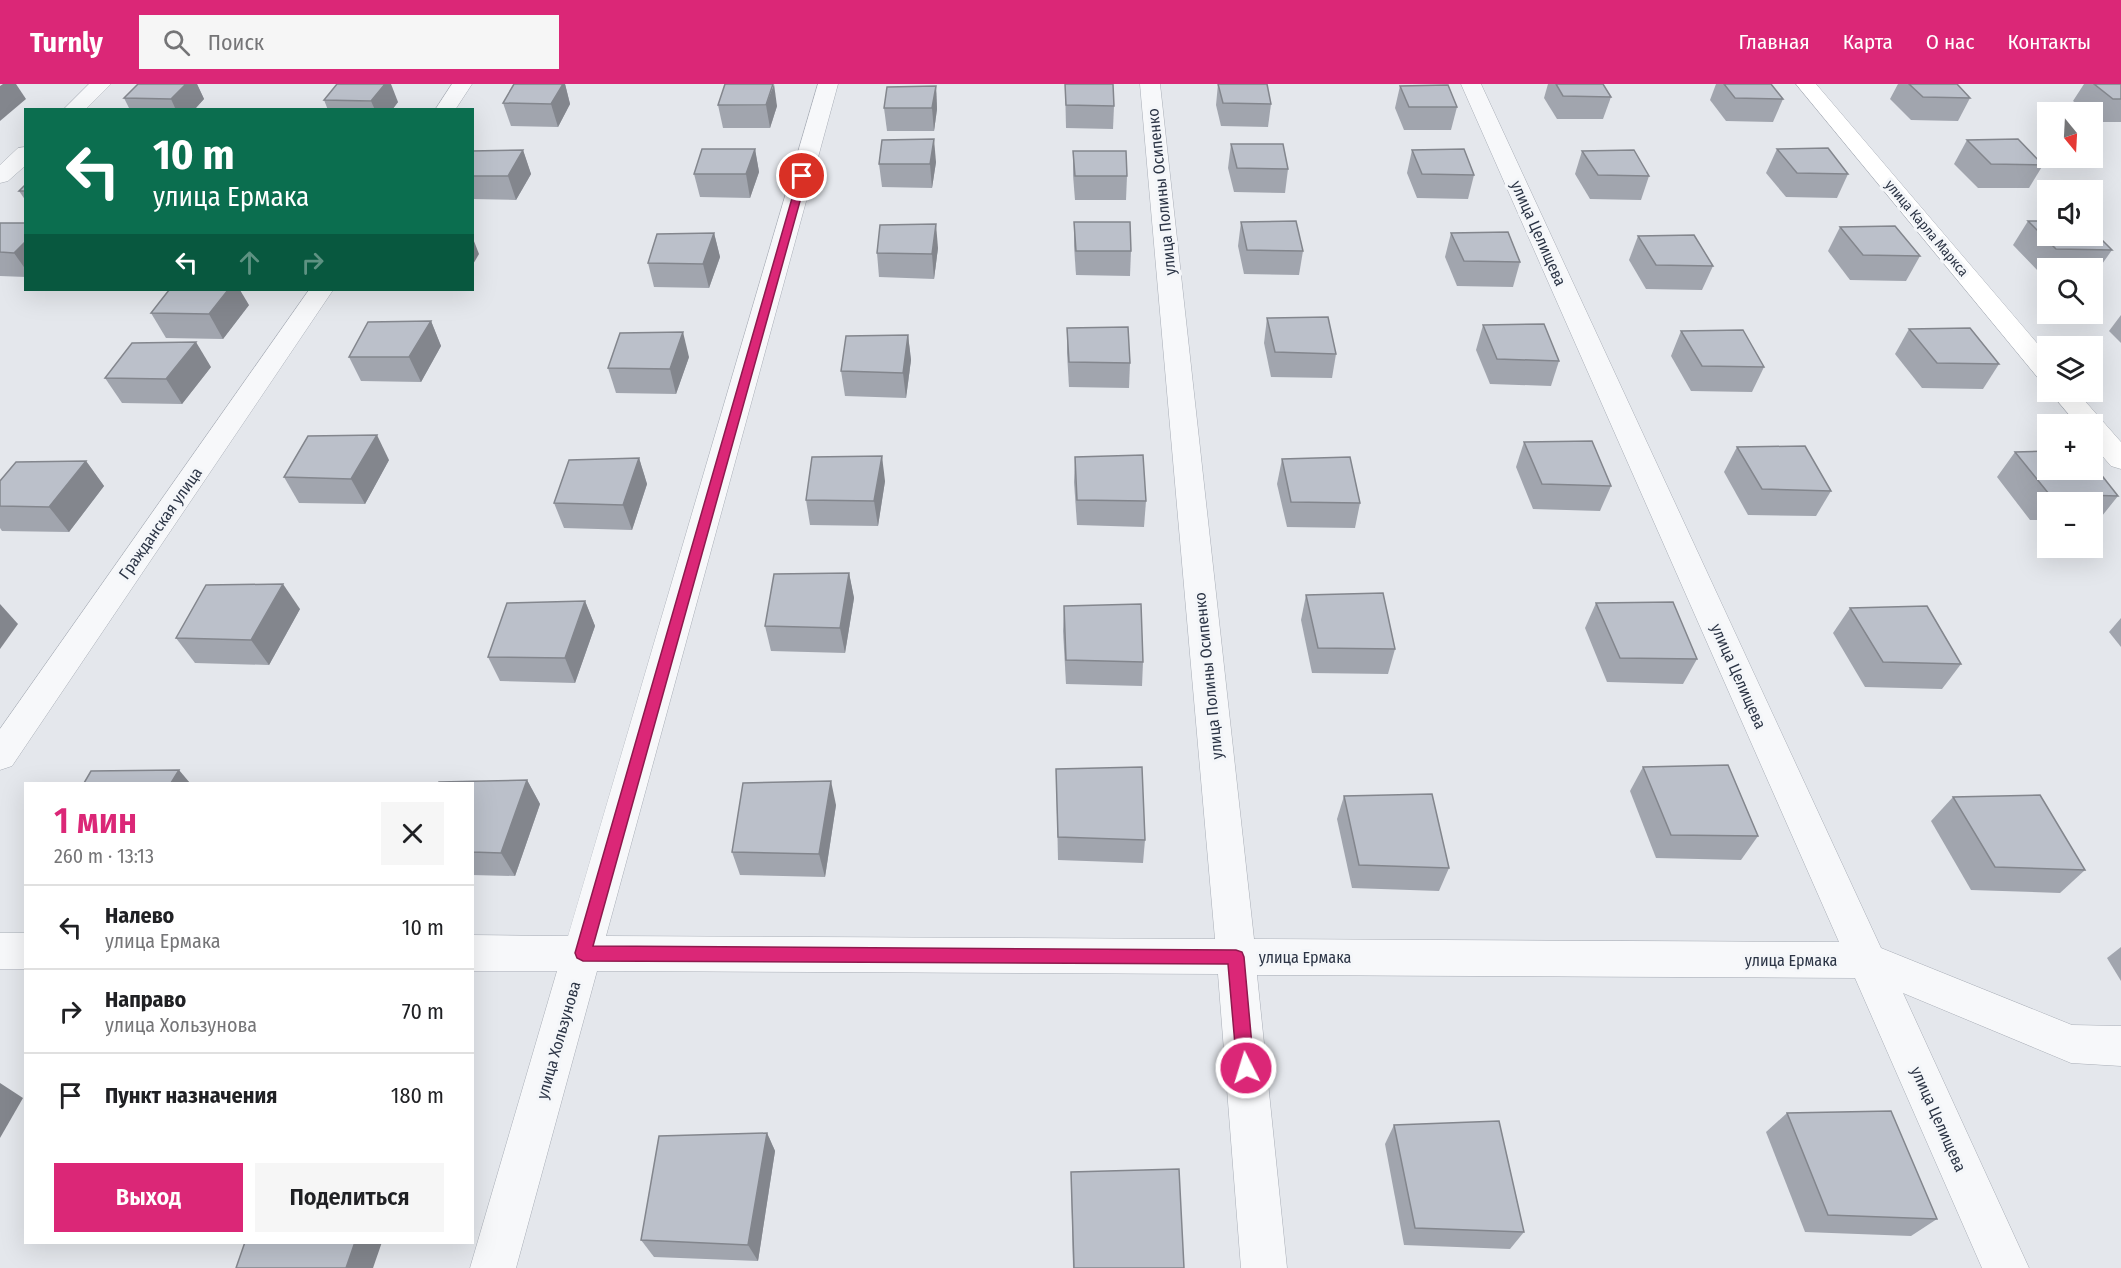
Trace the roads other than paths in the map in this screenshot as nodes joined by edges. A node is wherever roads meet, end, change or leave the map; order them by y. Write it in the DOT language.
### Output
graph roads {
  1 [pos="101,84"];
  2 [pos="462,84"];
  3 [pos="828,84"];
  4 [pos="1150,84"];
  5 [pos="1471,84"];
  6 [pos="1806,84"];
  7 [pos="75,108"];
  8 [pos="446,108"];
  9 [pos="24,155"];
  10 [pos="0,176"];
  11 [pos="320,291"];
  12 [pos="2037,359"];
  13 [pos="2072,402"];
  14 [pos="2082,414"];
  15 [pos="2103,438"];
  16 [pos="2121,460"];
  17 [pos="0,756"];
  18 [pos="0,951"];
  19 [pos="24,951"];
  20 [pos="474,953"];
  21 [pos="583,953"];
  22 [pos="1236,957"];
  23 [pos="1867,960"];
  24 [pos="2121,1046"];
  25 [pos="493,1268"];
  26 [pos="1264,1268"];
  27 [pos="2007,1268"];
  1 -- 7 [label="street"];
  2 -- 8 [label="street"];
  3 -- 21 [label="street, улица Хользунова"];
  4 -- 22 [label="street, улица Полины Осипенко"];
  5 -- 23 [label="street, улица Целищева"];
  6 -- 12 [label="main road, улица Карла Маркса"];
  9 -- 10 [label="street"];
  11 -- 17 [label="street, Гражданская улица"];
  13 -- 14 [label="main road"];
  15 -- 16 [label="main road"];
  18 -- 19 [label="street"];
  20 -- 21 [label="street, улица Ермака"];
  21 -- 22 [label="street, улица Ермака"];
  21 -- 25 [label="street, улица Хользунова"];
  22 -- 23 [label="street, улица Ермака"];
  22 -- 26 [label="street, улица Полины Осипенко"];
  23 -- 24 [label="street, улица Ермака"];
  23 -- 27 [label="street, улица Целищева"];
}
